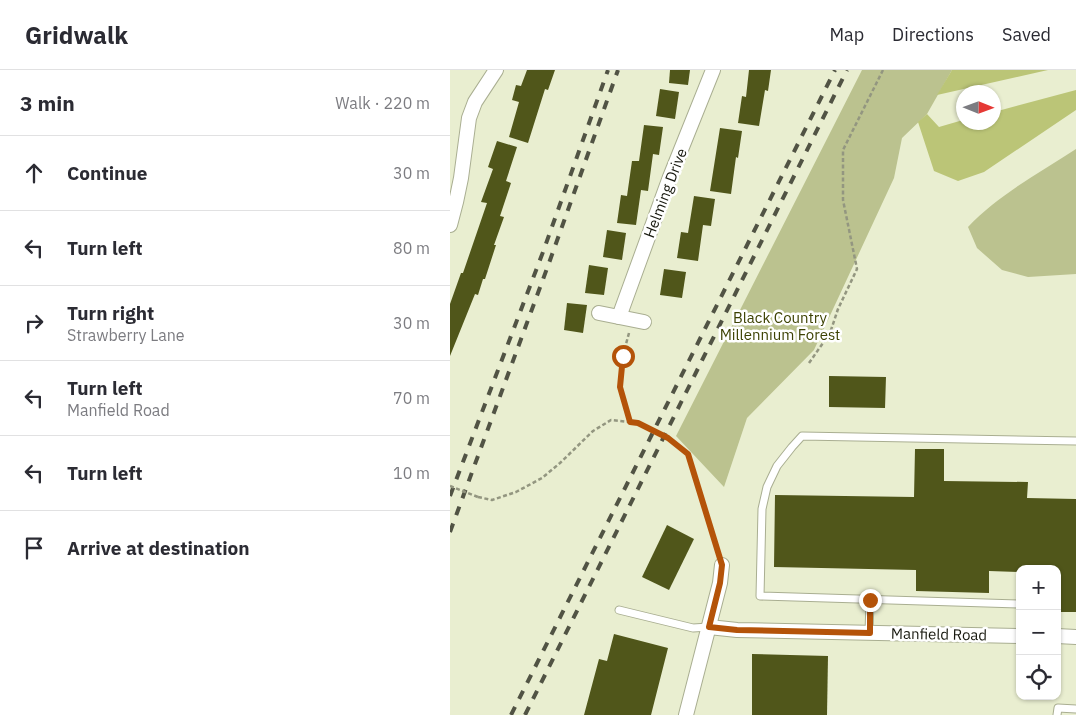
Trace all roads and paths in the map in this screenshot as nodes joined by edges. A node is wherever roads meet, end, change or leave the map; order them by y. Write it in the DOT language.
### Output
graph roads {
  1 [pos="496,70"];
  2 [pos="713,70"];
  3 [pos="883,70"];
  4 [pos="450,225"];
  5 [pos="599,313"];
  6 [pos="632,320"];
  7 [pos="809,363"];
  8 [pos="630,422"];
  9 [pos="1076,441"];
  10 [pos="450,486"];
  11 [pos="722,565"];
  12 [pos="870,600"];
  13 [pos="1016,604"];
  14 [pos="619,610"];
  15 [pos="709,627"];
  16 [pos="870,633"];
  17 [pos="1016,636"];
  18 [pos="1061,636"];
  19 [pos="1076,637"];
  20 [pos="1076,710"];
  21 [pos="686,715"];
  22 [pos="1057,715"];
  1 -- 4 [label="street"];
  2 -- 6 [label="street, Helming Drive"];
  3 -- 7 [label="path"];
  5 -- 6 [label="street"];
  6 -- 8 [label="path"];
  8 -- 10 [label="path, bridge"];
  8 -- 11 [label="path, bridge"];
  9 -- 12 [label="lane"];
  11 -- 15 [label="street"];
  12 -- 13 [label="lane"];
  12 -- 16 [label="lane"];
  14 -- 15 [label="lane"];
  15 -- 16 [label="street, Manfield Road"];
  15 -- 21 [label="street"];
  16 -- 17 [label="street, Manfield Road"];
  18 -- 19 [label="street"];
  20 -- 22 [label="lane"];
}
